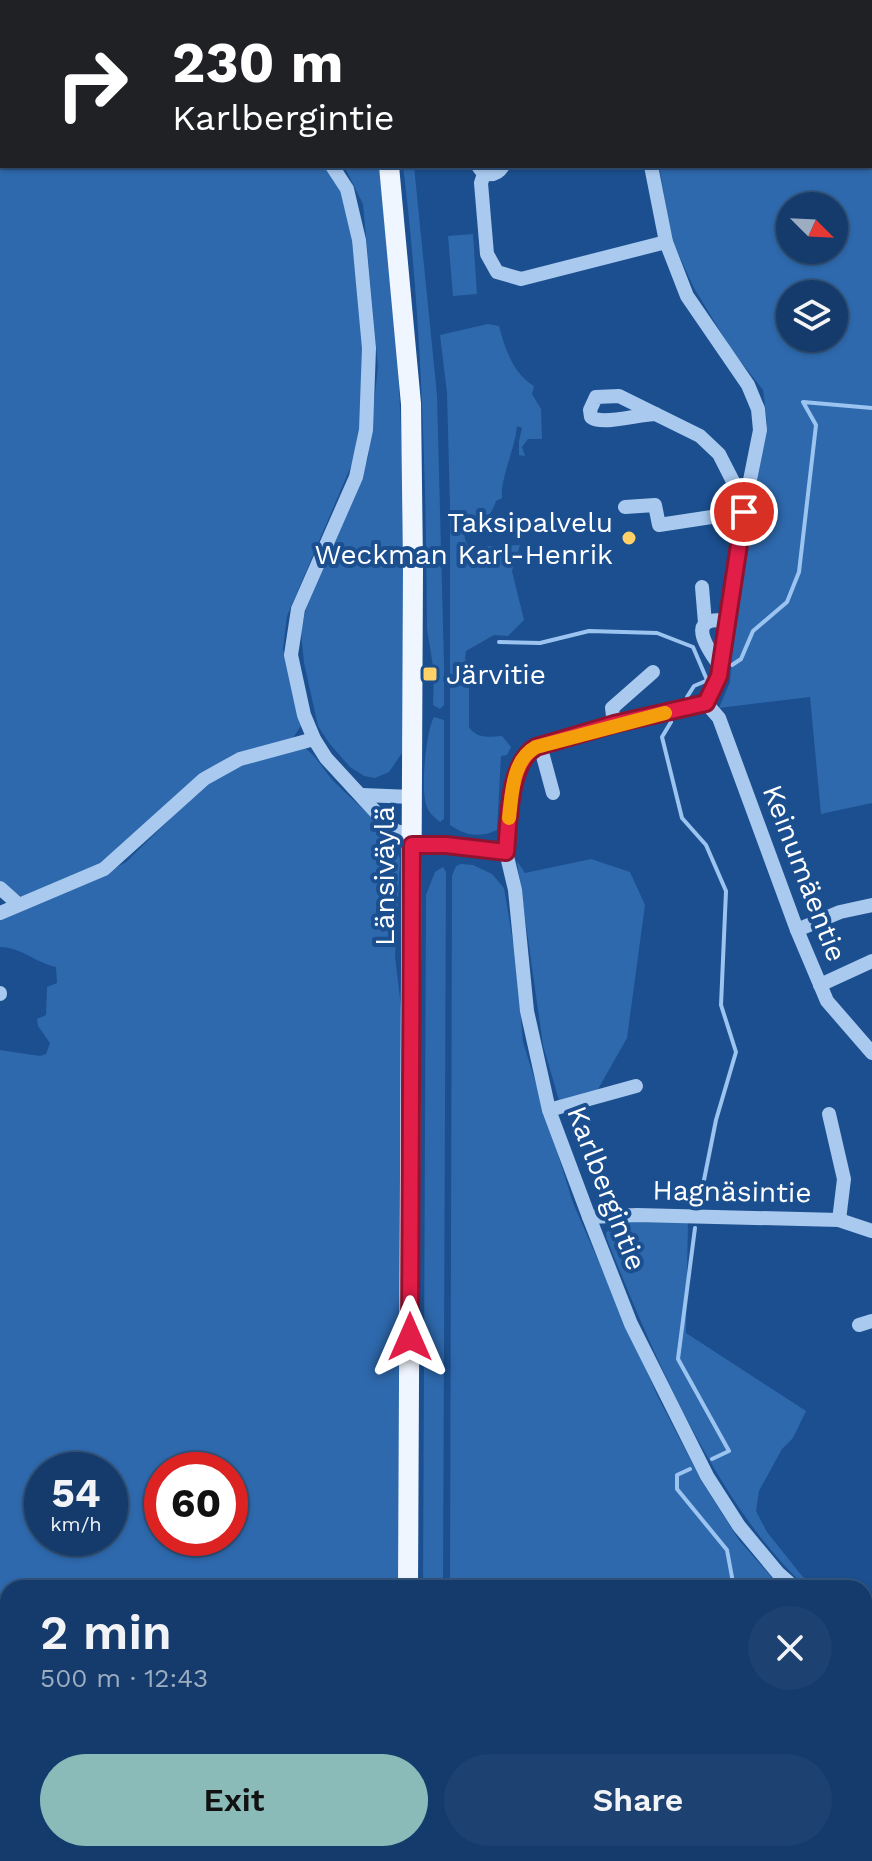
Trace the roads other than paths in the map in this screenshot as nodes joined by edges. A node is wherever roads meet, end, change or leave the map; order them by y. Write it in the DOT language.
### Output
graph roads {
  1 [pos="333,168"];
  2 [pos="389,168"];
  3 [pos="501,168"];
  4 [pos="651,168"];
  5 [pos="481,170"];
  6 [pos="666,242"];
  7 [pos="656,414"];
  8 [pos="625,507"];
  9 [pos="744,508"];
  10 [pos="702,587"];
  11 [pos="727,621"];
  12 [pos="705,623"];
  13 [pos="720,666"];
  14 [pos="653,672"];
  15 [pos="706,703"];
  16 [pos="614,724"];
  17 [pos="314,739"];
  18 [pos="540,745"];
  19 [pos="553,793"];
  20 [pos="362,795"];
  21 [pos="412,797"];
  22 [pos="412,840"];
  23 [pos="506,852"];
  24 [pos="0,888"];
  25 [pos="18,904"];
  26 [pos="872,905"];
  27 [pos="0,913"];
  28 [pos="797,930"];
  29 [pos="872,961"];
  30 [pos="820,985"];
  31 [pos="872,1053"];
  32 [pos="636,1086"];
  33 [pos="549,1110"];
  34 [pos="829,1114"];
  35 [pos="589,1217"];
  36 [pos="839,1220"];
  37 [pos="872,1231"];
  38 [pos="408,1580"];
  39 [pos="786,1580"];
  1 -- 17 [label="street"];
  2 -- 21 [label="main road, Länsiväylä"];
  3 -- 5 [label="street"];
  4 -- 6 [label="street"];
  5 -- 6 [label="street"];
  6 -- 9 [label="street"];
  7 -- 9 [label="street"];
  8 -- 9 [label="street"];
  9 -- 11 [label="street"];
  10 -- 12 [label="street"];
  11 -- 12 [label="street"];
  11 -- 13 [label="street"];
  12 -- 13 [label="street"];
  13 -- 15 [label="street"];
  14 -- 16 [label="street"];
  15 -- 16 [label="street"];
  15 -- 28 [label="street, Keinumäentie"];
  16 -- 18 [label="street"];
  17 -- 20 [label="street"];
  17 -- 25 [label="street"];
  18 -- 19 [label="street"];
  18 -- 23 [label="street, Karlbergintie"];
  20 -- 21 [label="street"];
  20 -- 22 [label="street"];
  21 -- 22 [label="main road, Länsiväylä"];
  22 -- 23 [label="street"];
  22 -- 38 [label="main road, Länsiväylä"];
  23 -- 33 [label="street, Karlbergintie"];
  24 -- 25 [label="street"];
  25 -- 27 [label="street"];
  26 -- 28 [label="street"];
  28 -- 30 [label="street, Keinumäentie"];
  29 -- 30 [label="street"];
  30 -- 31 [label="street, Keinumäentie"];
  32 -- 33 [label="street"];
  33 -- 35 [label="street, Karlbergintie"];
  34 -- 36 [label="street"];
  35 -- 36 [label="street, Hagnäsintie"];
  35 -- 39 [label="street, Karlbergintie"];
  36 -- 37 [label="street, Hagnäsintie"];
}
